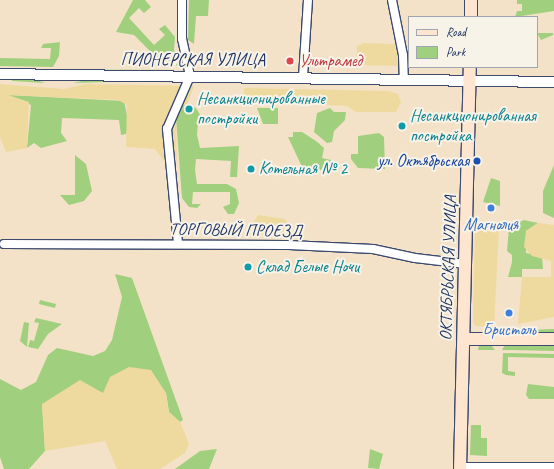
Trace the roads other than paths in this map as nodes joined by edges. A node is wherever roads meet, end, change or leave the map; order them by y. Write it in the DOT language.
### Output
graph roads {
  1 [pos="182,0"];
  2 [pos="308,0"];
  3 [pos="392,0"];
  4 [pos="471,0"];
  5 [pos="471,16"];
  6 [pos="470,68"];
  7 [pos="0,74"];
  8 [pos="190,76"];
  9 [pos="303,77"];
  10 [pos="470,80"];
  11 [pos="404,81"];
  12 [pos="554,82"];
  13 [pos="178,243"];
  14 [pos="4,244"];
  15 [pos="466,264"];
  16 [pos="464,339"];
  17 [pos="554,339"];
  18 [pos="460,468"];
  19 [pos="554,468"];
  1 -- 8 [label="street"];
  2 -- 9 [label="street"];
  3 -- 11 [label="street"];
  4 -- 5 [label="main road"];
  6 -- 10 [label="main road, ОКТЯБРЬСКАЯ УЛИЦА"];
  7 -- 8 [label="street, ПИОНЕРСКАЯ УЛИЦА"];
  8 -- 9 [label="street, ПИОНЕРСКАЯ УЛИЦА"];
  8 -- 13 [label="street"];
  9 -- 11 [label="street, ПИОНЕРСКАЯ УЛИЦА"];
  10 -- 11 [label="street, ПИОНЕРСКАЯ УЛИЦА"];
  10 -- 12 [label="street, ПИОНЕРСКАЯ УЛИЦА"];
  10 -- 15 [label="main road, ОКТЯБРЬСКАЯ УЛИЦА"];
  13 -- 14 [label="street, ТОРГОВЫЙ ПРОЕЗД"];
  13 -- 15 [label="street, ТОРГОВЫЙ ПРОЕЗД"];
  15 -- 16 [label="main road, ОКТЯБРЬСКАЯ УЛИЦА"];
  16 -- 17 [label="main road"];
  16 -- 18 [label="main road, ОКТЯБРЬСКАЯ УЛИЦА"];
  18 -- 19 [label="street"];
}
